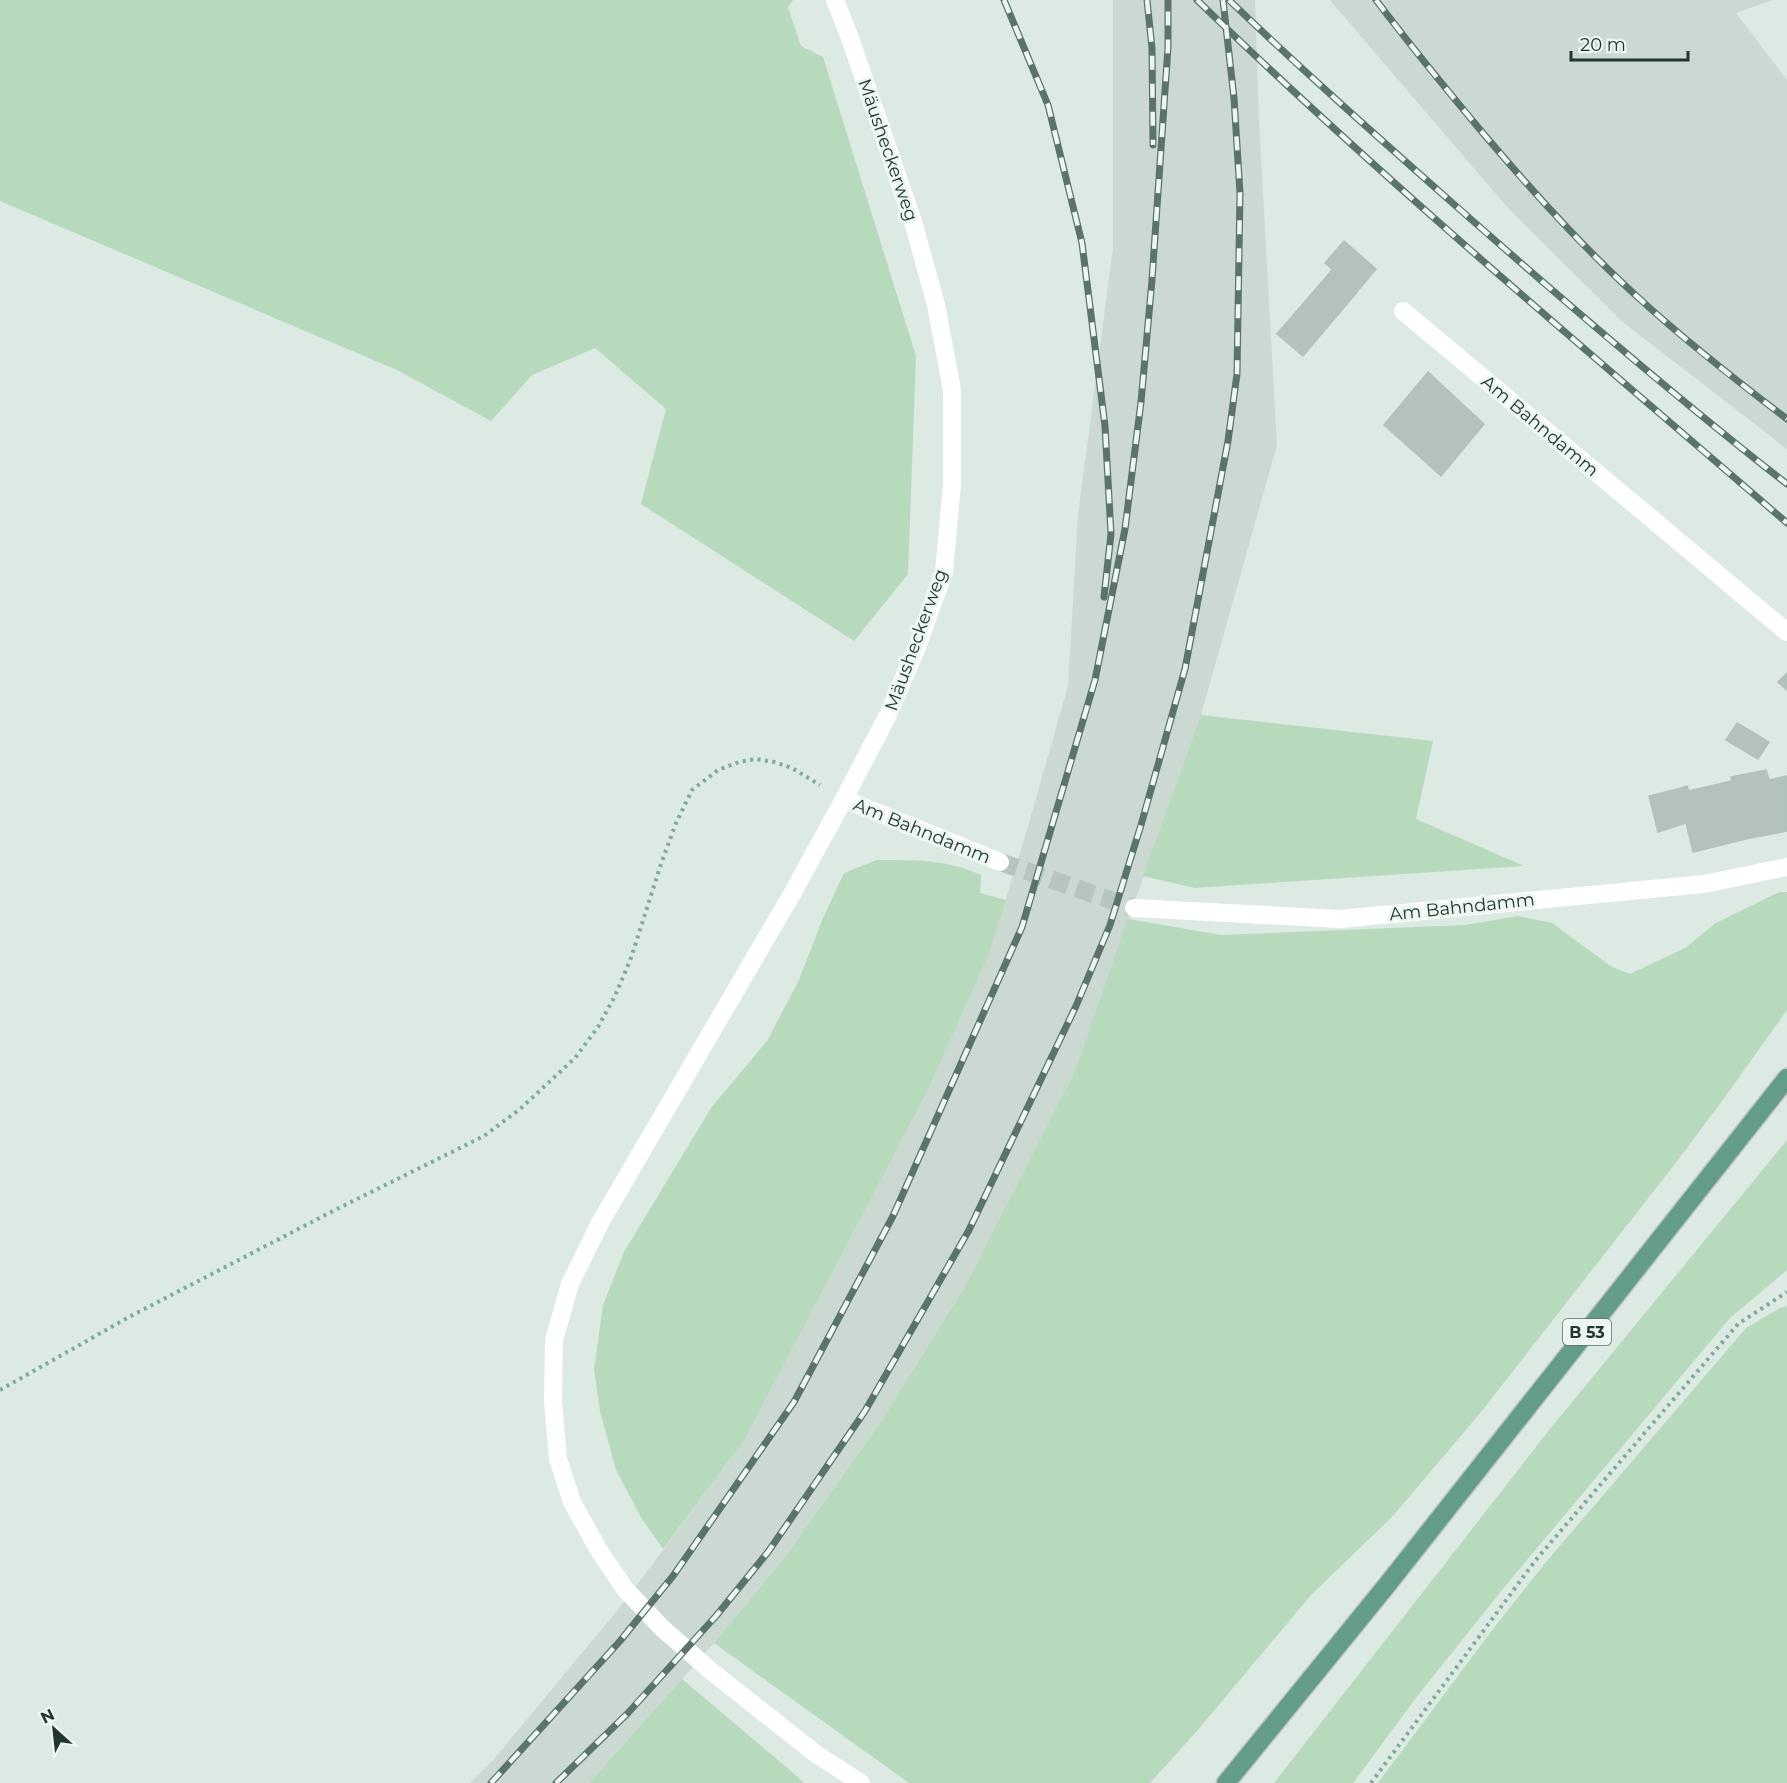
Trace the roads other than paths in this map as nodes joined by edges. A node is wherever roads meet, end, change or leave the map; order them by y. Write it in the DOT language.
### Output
graph roads {
  1 [pos="835,0"];
  2 [pos="1403,311"];
  3 [pos="1787,632"];
  4 [pos="844,799"];
  5 [pos="1000,862"];
  6 [pos="1787,867"];
  7 [pos="1134,908"];
  8 [pos="1787,1078"];
  9 [pos="816,1754"];
  10 [pos="844,1783"];
  11 [pos="861,1783"];
  12 [pos="1226,1783"];
  1 -- 4 [label="street, Mäusheckerweg"];
  2 -- 3 [label="street, Am Bahndamm"];
  4 -- 5 [label="street, Am Bahndamm"];
  4 -- 9 [label="street, Mäusheckerweg"];
  6 -- 7 [label="street, Am Bahndamm"];
  8 -- 12 [label="main road, B 53"];
  9 -- 10 [label="street"];
  9 -- 11 [label="street"];
}
